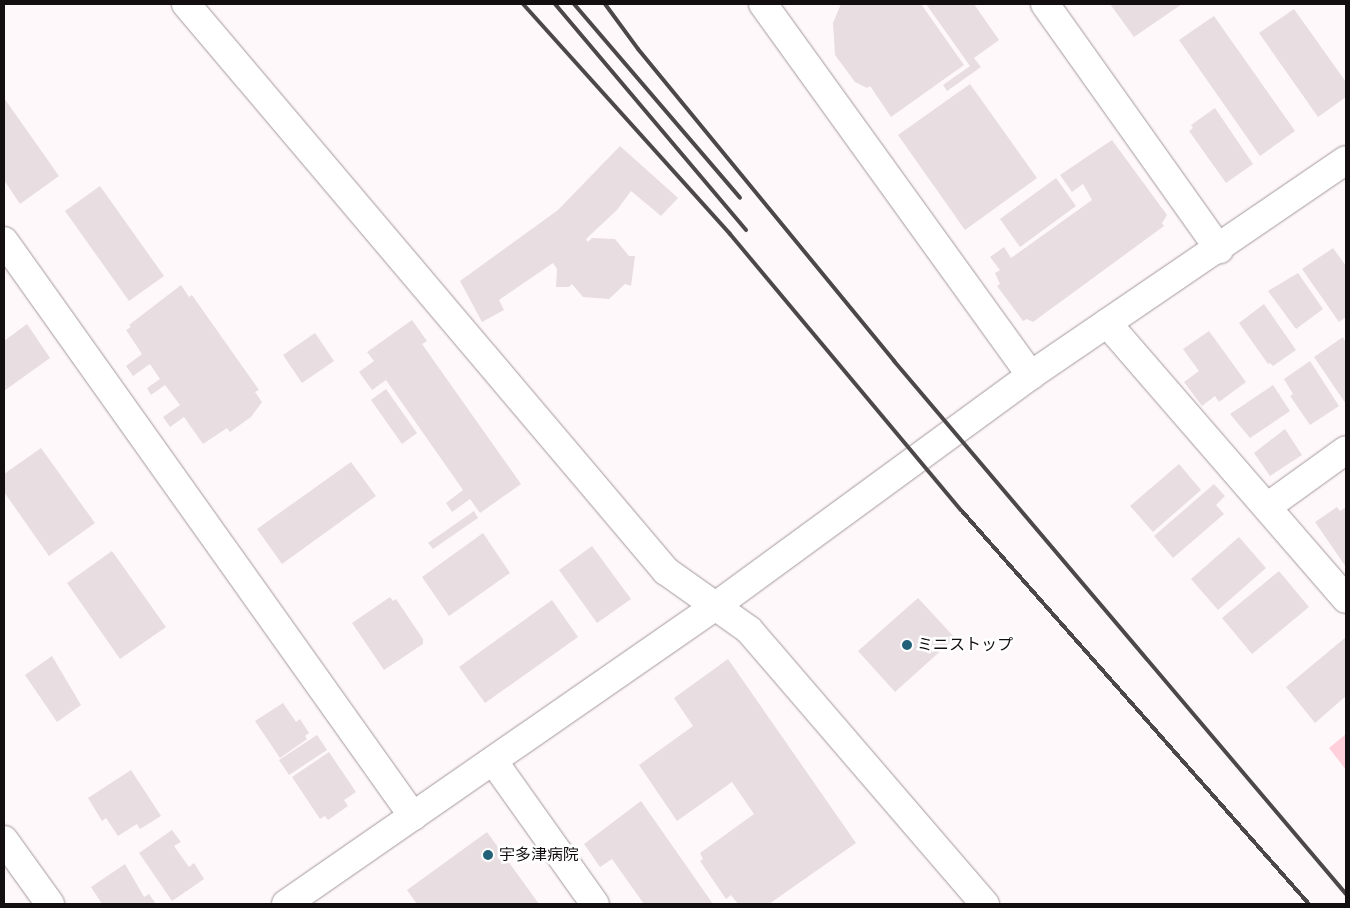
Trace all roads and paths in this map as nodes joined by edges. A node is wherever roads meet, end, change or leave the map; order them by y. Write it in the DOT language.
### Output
graph roads {
  1 [pos="186,4"];
  2 [pos="763,4"];
  3 [pos="1045,4"];
  4 [pos="1346,160"];
  5 [pos="4,241"];
  6 [pos="1220,249"];
  7 [pos="1107,323"];
  8 [pos="1031,375"];
  9 [pos="1346,450"];
  10 [pos="1267,507"];
  11 [pos="1346,599"];
  12 [pos="717,605"];
  13 [pos="494,762"];
  14 [pos="413,816"];
  15 [pos="4,840"];
  16 [pos="50,904"];
  17 [pos="286,904"];
  18 [pos="595,904"];
  19 [pos="985,904"];
  1 -- 12 [label="street"];
  2 -- 8 [label="street"];
  3 -- 6 [label="street"];
  4 -- 6 [label="street"];
  5 -- 14 [label="street"];
  6 -- 7 [label="street"];
  7 -- 8 [label="street"];
  7 -- 10 [label="street"];
  8 -- 12 [label="street"];
  9 -- 10 [label="street"];
  10 -- 11 [label="street"];
  12 -- 13 [label="street"];
  12 -- 19 [label="street"];
  13 -- 14 [label="street"];
  13 -- 18 [label="street"];
  14 -- 17 [label="street"];
  15 -- 16 [label="street"];
}
